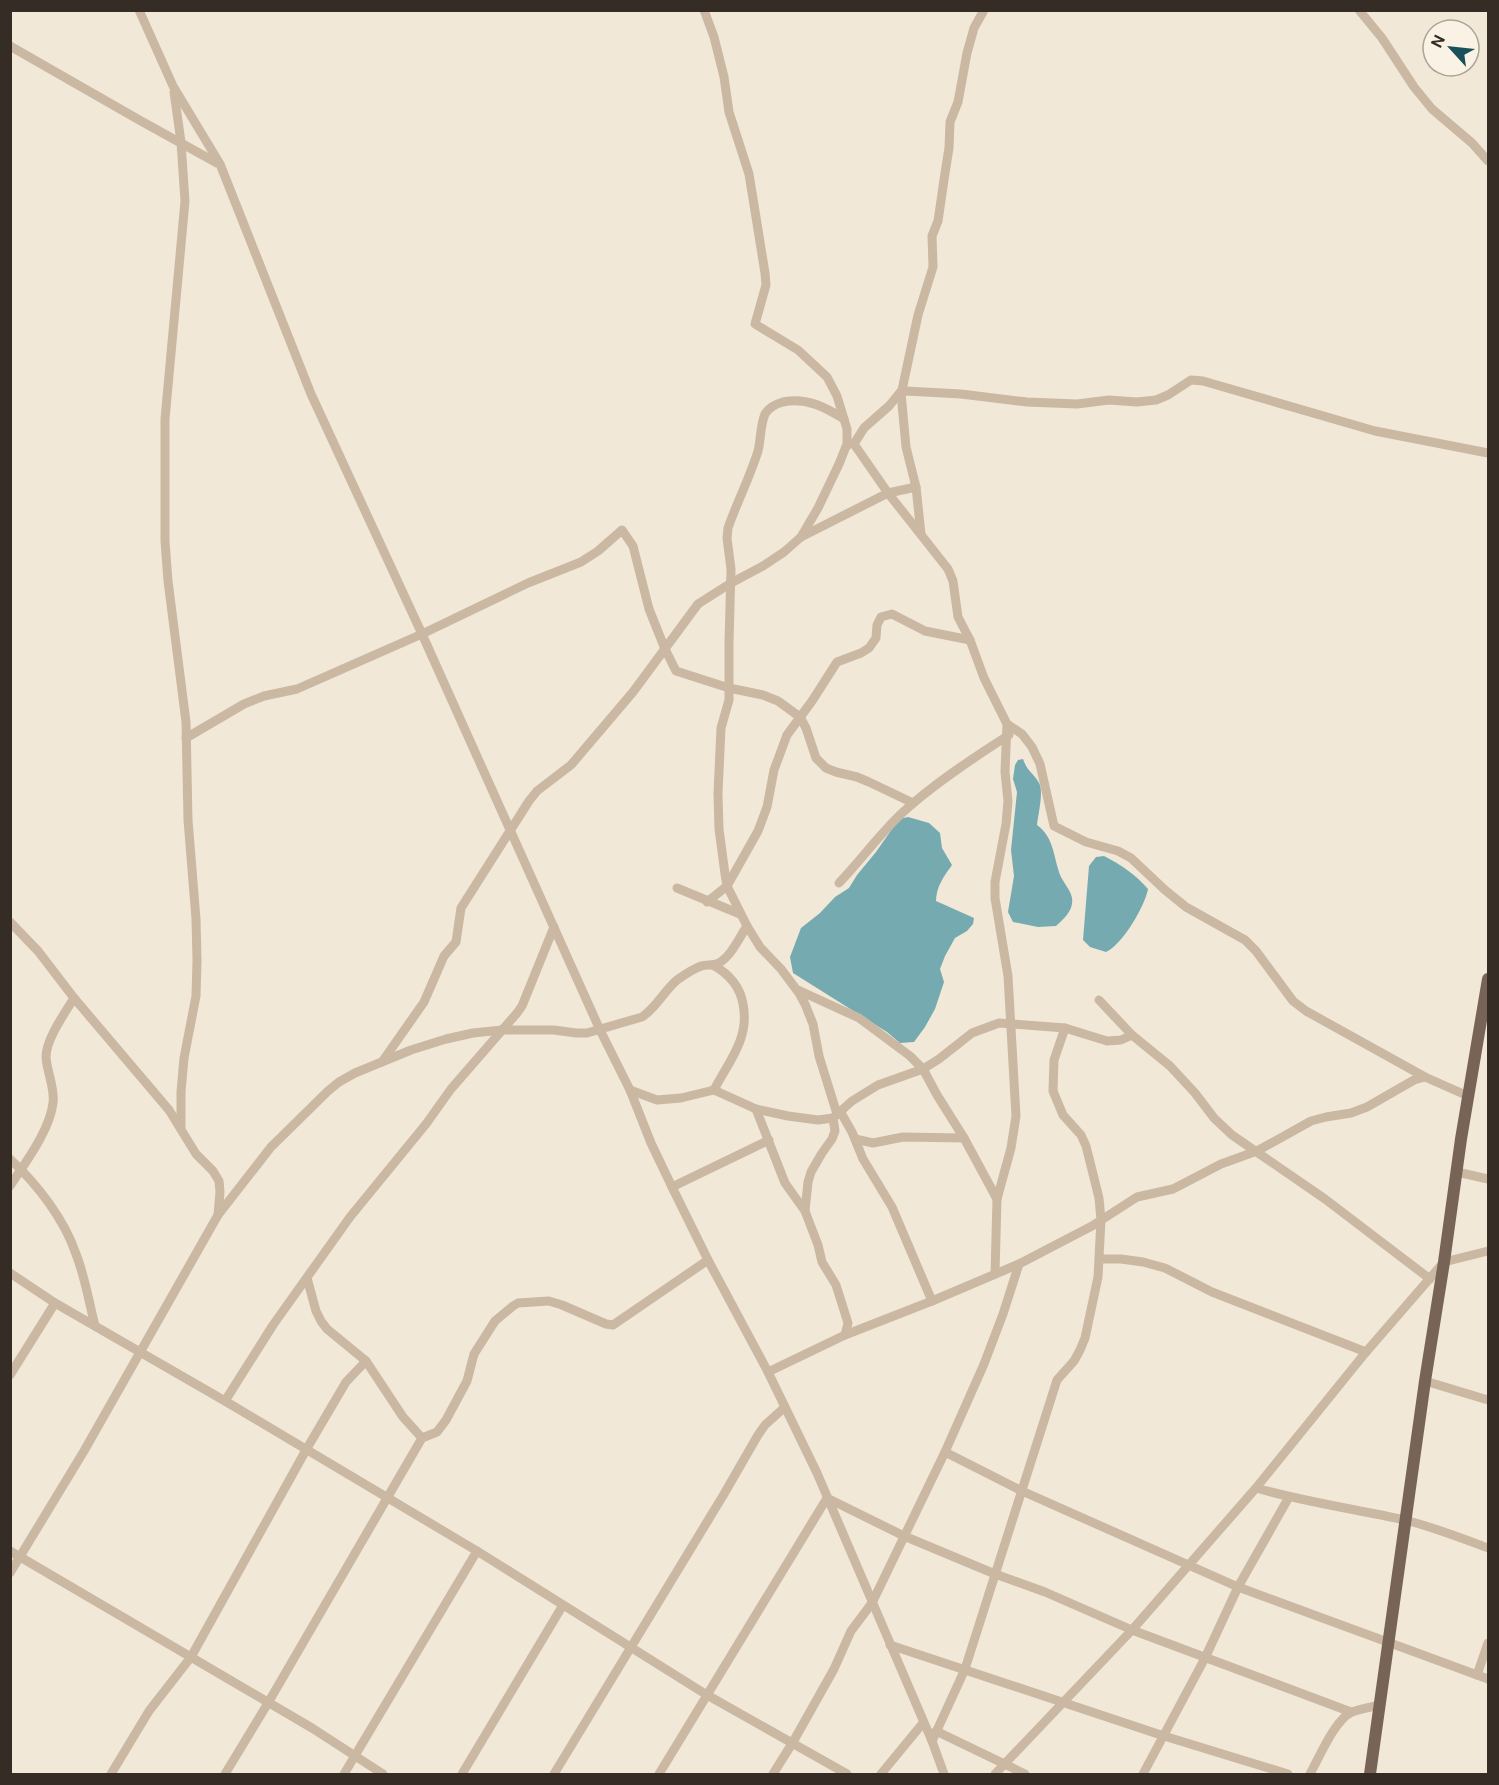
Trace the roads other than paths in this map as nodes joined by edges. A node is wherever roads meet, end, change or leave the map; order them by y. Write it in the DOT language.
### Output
graph roads {
  1 [pos="139,10"];
  2 [pos="704,10"];
  3 [pos="984,10"];
  4 [pos="1359,10"];
  5 [pos="10,46"];
  6 [pos="173,86"];
  7 [pos="181,142"];
  8 [pos="1488,161"];
  9 [pos="220,164"];
  10 [pos="900,393"];
  11 [pos="844,419"];
  12 [pos="851,444"];
  13 [pos="1488,453"];
  14 [pos="916,487"];
  15 [pos="888,493"];
  16 [pos="921,534"];
  17 [pos="801,537"];
  18 [pos="731,583"];
  19 [pos="422,634"];
  20 [pos="970,640"];
  21 [pos="665,649"];
  22 [pos="729,688"];
  23 [pos="800,717"];
  24 [pos="1007,724"];
  25 [pos="1016,730"];
  26 [pos="1007,736"];
  27 [pos="186,738"];
  28 [pos="914,803"];
  29 [pos="511,832"];
  30 [pos="838,883"];
  31 [pos="727,886"];
  32 [pos="677,888"];
  33 [pos="707,902"];
  34 [pos="740,914"];
  35 [pos="10,922"];
  36 [pos="747,926"];
  37 [pos="554,927"];
  38 [pos="712,965"];
  39 [pos="1488,979"];
  40 [pos="795,988"];
  41 [pos="74,998"];
  42 [pos="1099,1000"];
  43 [pos="1010,1023"];
  44 [pos="1065,1028"];
  45 [pos="502,1030"];
  46 [pos="600,1030"];
  47 [pos="1132,1035"];
  48 [pos="382,1062"];
  49 [pos="923,1069"];
  50 [pos="1425,1077"];
  51 [pos="630,1090"];
  52 [pos="714,1090"];
  53 [pos="1468,1096"];
  54 [pos="756,1110"];
  55 [pos="837,1114"];
  56 [pos="181,1129"];
  57 [pos="964,1138"];
  58 [pos="855,1139"];
  59 [pos="769,1140"];
  60 [pos="1257,1151"];
  61 [pos="10,1159"];
  62 [pos="21,1169"];
  63 [pos="1457,1172"];
  64 [pos="1488,1179"];
  65 [pos="10,1186"];
  66 [pos="672,1187"];
  67 [pos="997,1199"];
  68 [pos="805,1211"];
  69 [pos="218,1215"];
  70 [pos="1101,1220"];
  71 [pos="1488,1251"];
  72 [pos="1100,1259"];
  73 [pos="708,1260"];
  74 [pos="1444,1263"];
  75 [pos="1018,1264"];
  76 [pos="10,1273"];
  77 [pos="995,1274"];
  78 [pos="307,1278"];
  79 [pos="1430,1279"];
  80 [pos="932,1301"];
  81 [pos="55,1303"];
  82 [pos="95,1326"];
  83 [pos="845,1335"];
  84 [pos="140,1352"];
  85 [pos="1366,1352"];
  86 [pos="366,1360"];
  87 [pos="768,1372"];
  88 [pos="10,1375"];
  89 [pos="1425,1381"];
  90 [pos="1488,1400"];
  91 [pos="225,1401"];
  92 [pos="785,1407"];
  93 [pos="422,1438"];
  94 [pos="306,1450"];
  95 [pos="945,1452"];
  96 [pos="1256,1488"];
  97 [pos="1022,1491"];
  98 [pos="387,1497"];
  99 [pos="1289,1497"];
  100 [pos="826,1498"];
  101 [pos="1406,1521"];
  102 [pos="904,1536"];
  103 [pos="1488,1548"];
  104 [pos="10,1551"];
  105 [pos="477,1551"];
  106 [pos="20,1557"];
  107 [pos="1188,1565"];
  108 [pos="10,1573"];
  109 [pos="995,1574"];
  110 [pos="1238,1587"];
  111 [pos="872,1603"];
  112 [pos="563,1605"];
  113 [pos="1132,1630"];
  114 [pos="1389,1643"];
  115 [pos="1488,1643"];
  116 [pos="890,1645"];
  117 [pos="631,1646"];
  118 [pos="191,1657"];
  119 [pos="1205,1658"];
  120 [pos="965,1669"];
  121 [pos="1477,1675"];
  122 [pos="1488,1679"];
  123 [pos="708,1695"];
  124 [pos="1063,1702"];
  125 [pos="268,1703"];
  126 [pos="1380,1705"];
  127 [pos="1351,1712"];
  128 [pos="923,1723"];
  129 [pos="936,1731"];
  130 [pos="1164,1736"];
  131 [pos="932,1741"];
  132 [pos="793,1742"];
  133 [pos="355,1756"];
  134 [pos="1005,1766"];
  135 [pos="111,1774"];
  136 [pos="225,1774"];
  137 [pos="344,1774"];
  138 [pos="383,1774"];
  139 [pos="462,1774"];
  140 [pos="554,1774"];
  141 [pos="659,1774"];
  142 [pos="773,1774"];
  143 [pos="847,1774"];
  144 [pos="882,1774"];
  145 [pos="944,1774"];
  146 [pos="995,1774"];
  147 [pos="1024,1774"];
  148 [pos="1143,1774"];
  149 [pos="1288,1774"];
  150 [pos="1310,1774"];
  151 [pos="1370,1774"];
  1 -- 6 [label="street"];
  2 -- 11 [label="street"];
  3 -- 10 [label="street"];
  4 -- 8 [label="street"];
  5 -- 7 [label="street"];
  6 -- 7 [label="street"];
  6 -- 9 [label="street"];
  7 -- 9 [label="street"];
  7 -- 27 [label="street"];
  9 -- 19 [label="street"];
  10 -- 12 [label="street"];
  10 -- 13 [label="street"];
  10 -- 14 [label="street"];
  11 -- 12 [label="street"];
  11 -- 18 [label="street"];
  12 -- 15 [label="street"];
  12 -- 17 [label="street"];
  14 -- 15 [label="street"];
  14 -- 16 [label="street"];
  15 -- 16 [label="street"];
  15 -- 17 [label="street"];
  16 -- 20 [label="street"];
  17 -- 18 [label="street"];
  18 -- 21 [label="street"];
  18 -- 22 [label="street"];
  19 -- 21 [label="street"];
  19 -- 27 [label="street"];
  19 -- 29 [label="street"];
  20 -- 23 [label="street"];
  20 -- 24 [label="street"];
  21 -- 22 [label="street"];
  21 -- 29 [label="street"];
  22 -- 23 [label="street"];
  22 -- 31 [label="street"];
  23 -- 28 [label="street"];
  23 -- 31 [label="street"];
  24 -- 25 [label="street"];
  24 -- 26 [label="street"];
  25 -- 26 [label="street"];
  25 -- 50 [label="street"];
  26 -- 28 [label="street"];
  26 -- 43 [label="street"];
  27 -- 56 [label="street"];
  28 -- 30 [label="street"];
  29 -- 37 [label="street"];
  29 -- 48 [label="street"];
  31 -- 33 [label="street"];
  31 -- 34 [label="street"];
  32 -- 33 [label="street"];
  33 -- 34 [label="street"];
  34 -- 36 [label="street"];
  35 -- 41 [label="street"];
  36 -- 38 [label="street"];
  36 -- 40 [label="street"];
  37 -- 45 [label="street"];
  37 -- 46 [label="street"];
  38 -- 46 [label="street"];
  38 -- 52 [label="street"];
  39 -- 53 [label="main road"];
  40 -- 49 [label="street"];
  40 -- 55 [label="street"];
  41 -- 56 [label="street"];
  41 -- 62 [label="street"];
  42 -- 47 [label="street"];
  43 -- 44 [label="street"];
  43 -- 49 [label="street"];
  43 -- 67 [label="street"];
  44 -- 47 [label="street"];
  44 -- 70 [label="street"];
  45 -- 46 [label="street"];
  45 -- 48 [label="street"];
  45 -- 78 [label="street"];
  46 -- 51 [label="street"];
  47 -- 60 [label="street"];
  48 -- 69 [label="street"];
  49 -- 55 [label="street"];
  49 -- 57 [label="street"];
  50 -- 53 [label="street"];
  50 -- 60 [label="street"];
  51 -- 52 [label="street"];
  51 -- 66 [label="street"];
  52 -- 54 [label="street"];
  53 -- 63 [label="main road"];
  54 -- 55 [label="street"];
  54 -- 59 [label="street"];
  55 -- 58 [label="street"];
  55 -- 68 [label="street"];
  56 -- 69 [label="street"];
  57 -- 58 [label="street"];
  57 -- 67 [label="street"];
  58 -- 80 [label="street"];
  59 -- 66 [label="street"];
  59 -- 68 [label="street"];
  60 -- 70 [label="street"];
  60 -- 79 [label="street"];
  61 -- 62 [label="street"];
  62 -- 65 [label="street"];
  62 -- 82 [label="street"];
  63 -- 64 [label="street"];
  63 -- 74 [label="main road"];
  66 -- 73 [label="street"];
  67 -- 77 [label="street"];
  68 -- 83 [label="street"];
  69 -- 84 [label="street"];
  70 -- 72 [label="street"];
  70 -- 75 [label="street"];
  71 -- 74 [label="street"];
  72 -- 85 [label="street"];
  72 -- 97 [label="street"];
  73 -- 87 [label="street"];
  73 -- 93 [label="street"];
  74 -- 79 [label="street"];
  74 -- 89 [label="main road"];
  75 -- 77 [label="street"];
  75 -- 95 [label="street"];
  76 -- 81 [label="street"];
  77 -- 80 [label="street"];
  78 -- 86 [label="street"];
  78 -- 91 [label="street"];
  79 -- 85 [label="street"];
  80 -- 83 [label="street"];
  81 -- 82 [label="street"];
  81 -- 88 [label="street"];
  82 -- 84 [label="street"];
  83 -- 87 [label="street"];
  84 -- 91 [label="street"];
  84 -- 106 [label="street"];
  85 -- 96 [label="street"];
  86 -- 93 [label="street"];
  86 -- 94 [label="street"];
  87 -- 92 [label="street"];
  89 -- 90 [label="street"];
  89 -- 101 [label="main road"];
  91 -- 94 [label="street"];
  92 -- 100 [label="street"];
  92 -- 117 [label="street"];
  93 -- 98 [label="street"];
  94 -- 98 [label="street"];
  94 -- 118 [label="street"];
  95 -- 97 [label="street"];
  95 -- 102 [label="street"];
  96 -- 99 [label="street"];
  96 -- 107 [label="street"];
  97 -- 107 [label="street"];
  97 -- 109 [label="street"];
  98 -- 105 [label="street"];
  98 -- 125 [label="street"];
  99 -- 101 [label="street"];
  99 -- 110 [label="street"];
  100 -- 102 [label="street"];
  100 -- 111 [label="street"];
  100 -- 123 [label="street"];
  101 -- 103 [label="street"];
  101 -- 114 [label="main road"];
  102 -- 109 [label="street"];
  102 -- 111 [label="street"];
  104 -- 106 [label="street"];
  105 -- 112 [label="street"];
  105 -- 133 [label="street"];
  106 -- 108 [label="street"];
  106 -- 118 [label="street"];
  107 -- 110 [label="street"];
  107 -- 113 [label="street"];
  109 -- 113 [label="street"];
  109 -- 120 [label="street"];
  110 -- 114 [label="street"];
  110 -- 119 [label="street"];
  111 -- 116 [label="street"];
  111 -- 132 [label="street"];
  112 -- 117 [label="street"];
  112 -- 139 [label="street"];
  113 -- 119 [label="street"];
  113 -- 124 [label="street"];
  114 -- 121 [label="street"];
  114 -- 126 [label="main road"];
  115 -- 121 [label="street"];
  116 -- 120 [label="street"];
  116 -- 128 [label="street"];
  117 -- 123 [label="street"];
  117 -- 140 [label="street"];
  118 -- 125 [label="street"];
  118 -- 135 [label="street"];
  119 -- 127 [label="street"];
  119 -- 130 [label="street"];
  120 -- 124 [label="street"];
  120 -- 129 [label="street"];
  121 -- 122 [label="street"];
  123 -- 132 [label="street"];
  123 -- 141 [label="street"];
  124 -- 130 [label="street"];
  124 -- 134 [label="street"];
  125 -- 133 [label="street"];
  125 -- 136 [label="street"];
  126 -- 127 [label="street"];
  126 -- 151 [label="main road"];
  127 -- 150 [label="street"];
  128 -- 131 [label="street"];
  128 -- 144 [label="street"];
  129 -- 131 [label="street"];
  129 -- 134 [label="street"];
  130 -- 148 [label="street"];
  130 -- 149 [label="street"];
  131 -- 145 [label="street"];
  132 -- 142 [label="street"];
  132 -- 143 [label="street"];
  133 -- 137 [label="street"];
  133 -- 138 [label="street"];
  134 -- 146 [label="street"];
  134 -- 147 [label="street"];
}
